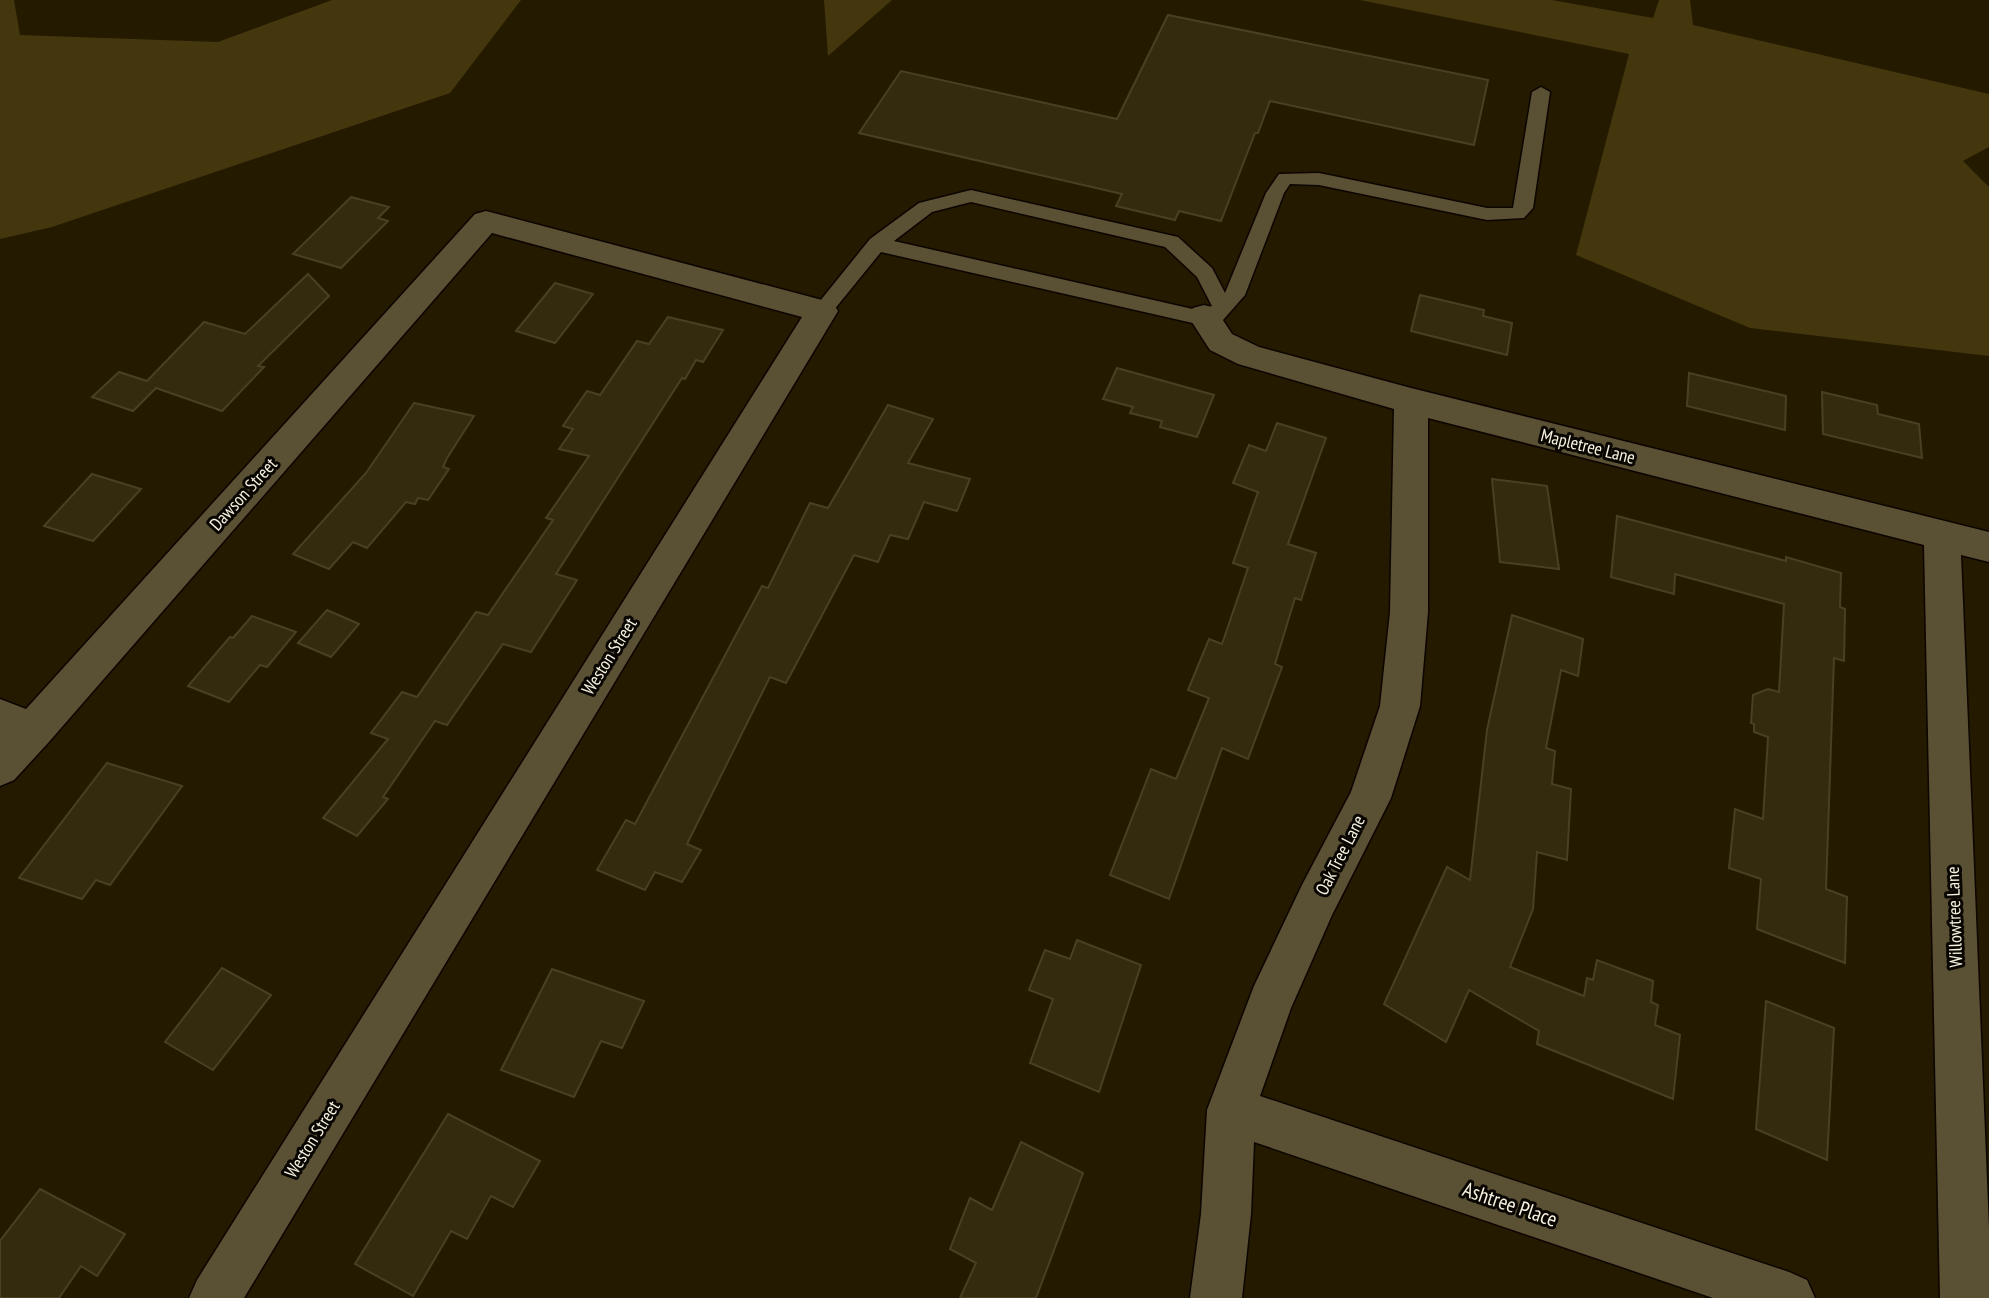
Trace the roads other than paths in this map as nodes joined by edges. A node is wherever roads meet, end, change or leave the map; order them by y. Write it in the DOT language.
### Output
graph roads {
  1 [pos="1541,92"];
  2 [pos="877,244"];
  3 [pos="822,310"];
  4 [pos="1213,312"];
  5 [pos="1410,401"];
  6 [pos="1942,536"];
  7 [pos="1989,547"];
  8 [pos="17,723"];
  9 [pos="0,767"];
  10 [pos="1231,1110"];
  11 [pos="215,1298"];
  12 [pos="1216,1298"];
  13 [pos="1788,1298"];
  14 [pos="1966,1298"];
  1 -- 4 [label="lane"];
  2 -- 3 [label="lane"];
  2 -- 4 [label="lane"];
  2 -- 4 [label="lane"];
  3 -- 8 [label="street, Dawson Street"];
  3 -- 11 [label="street, Weston Street"];
  4 -- 5 [label="street, Mapletree Lane"];
  5 -- 6 [label="street, Mapletree Lane"];
  5 -- 10 [label="street, Oak Tree Lane"];
  6 -- 7 [label="street, Mapletree Lane"];
  6 -- 14 [label="street, Willowtree Lane"];
  8 -- 9 [label="street, Dawson Street"];
  10 -- 12 [label="street, Oak Tree Lane"];
  10 -- 13 [label="street, Ashtree Place"];
}
